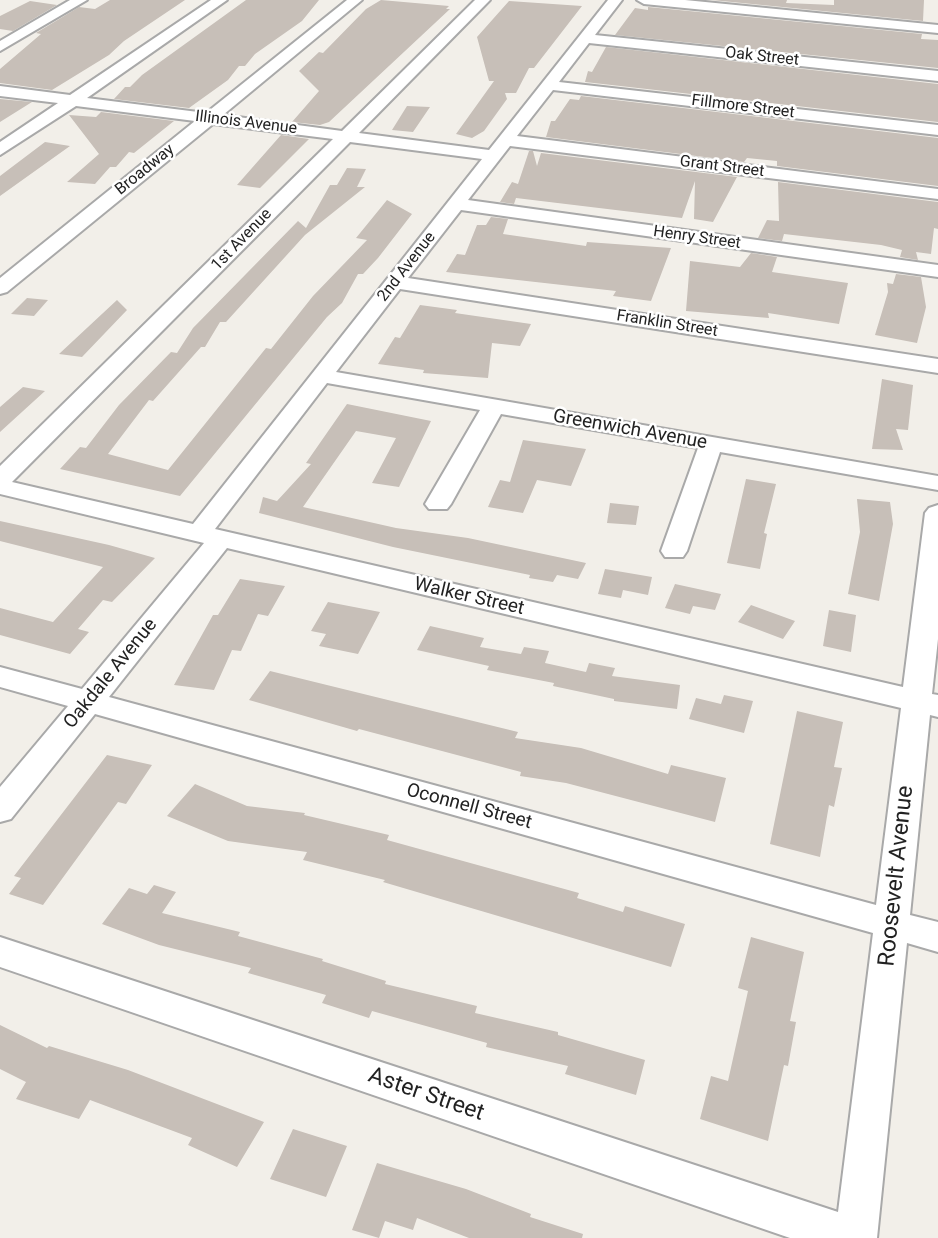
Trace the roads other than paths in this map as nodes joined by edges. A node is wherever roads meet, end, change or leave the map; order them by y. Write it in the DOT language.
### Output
graph roads {
  1 [pos="80,0"];
  2 [pos="220,0"];
  3 [pos="355,0"];
  4 [pos="483,0"];
  5 [pos="610,0"];
  6 [pos="644,0"];
  7 [pos="938,29"];
  8 [pos="585,38"];
  9 [pos="0,47"];
  10 [pos="938,76"];
  11 [pos="549,85"];
  12 [pos="0,91"];
  13 [pos="73,101"];
  14 [pos="209,118"];
  15 [pos="938,130"];
  16 [pos="346,136"];
  17 [pos="506,139"];
  18 [pos="0,150"];
  19 [pos="492,155"];
  20 [pos="938,194"];
  21 [pos="456,204"];
  22 [pos="938,271"];
  23 [pos="396,282"];
  24 [pos="0,288"];
  25 [pos="938,366"];
  26 [pos="323,376"];
  27 [pos="494,406"];
  28 [pos="711,444"];
  29 [pos="0,480"];
  30 [pos="938,483"];
  31 [pos="0,487"];
  32 [pos="438,504"];
  33 [pos="938,513"];
  34 [pos="210,536"];
  35 [pos="674,551"];
  36 [pos="0,677"];
  37 [pos="89,702"];
  38 [pos="927,704"];
  39 [pos="0,810"];
  40 [pos="892,925"];
  41 [pos="938,937"];
  42 [pos="0,952"];
  43 [pos="854,1238"];
  1 -- 9 [label="street"];
  2 -- 13 [label="street"];
  3 -- 14 [label="street, Broadway"];
  4 -- 16 [label="street, 1st Avenue"];
  5 -- 8 [label="street, 2nd Avenue"];
  6 -- 7 [label="street"];
  8 -- 10 [label="street, Oak Street"];
  8 -- 11 [label="street, 2nd Avenue"];
  11 -- 15 [label="street, Fillmore Street"];
  11 -- 17 [label="street, 2nd Avenue"];
  12 -- 13 [label="street, Illinois Avenue"];
  13 -- 14 [label="street, Illinois Avenue"];
  13 -- 18 [label="street"];
  14 -- 16 [label="street, Illinois Avenue"];
  14 -- 24 [label="street, Broadway"];
  16 -- 19 [label="street, Illinois Avenue"];
  16 -- 29 [label="street, 1st Avenue"];
  17 -- 19 [label="street, 2nd Avenue"];
  17 -- 20 [label="street, Grant Street"];
  19 -- 21 [label="street, 2nd Avenue"];
  21 -- 22 [label="street, Henry Street"];
  21 -- 23 [label="street, 2nd Avenue"];
  23 -- 25 [label="street, Franklin Street"];
  23 -- 26 [label="street, 2nd Avenue"];
  26 -- 27 [label="street, Greenwich Avenue"];
  26 -- 34 [label="street, 2nd Avenue"];
  27 -- 28 [label="street, Greenwich Avenue"];
  27 -- 32 [label="street"];
  28 -- 30 [label="street, Greenwich Avenue"];
  28 -- 35 [label="street"];
  31 -- 34 [label="street, Walker Street"];
  33 -- 38 [label="street, Roosevelt Avenue"];
  34 -- 37 [label="street, Oakdale Avenue"];
  34 -- 38 [label="street, Walker Street"];
  36 -- 37 [label="street, Oconnell Street"];
  37 -- 39 [label="street, Oakdale Avenue"];
  37 -- 40 [label="street, Oconnell Street"];
  38 -- 40 [label="street, Roosevelt Avenue"];
  40 -- 41 [label="street, Oconnell Street"];
  40 -- 43 [label="street, Roosevelt Avenue"];
  42 -- 43 [label="street, Aster Street"];
}
